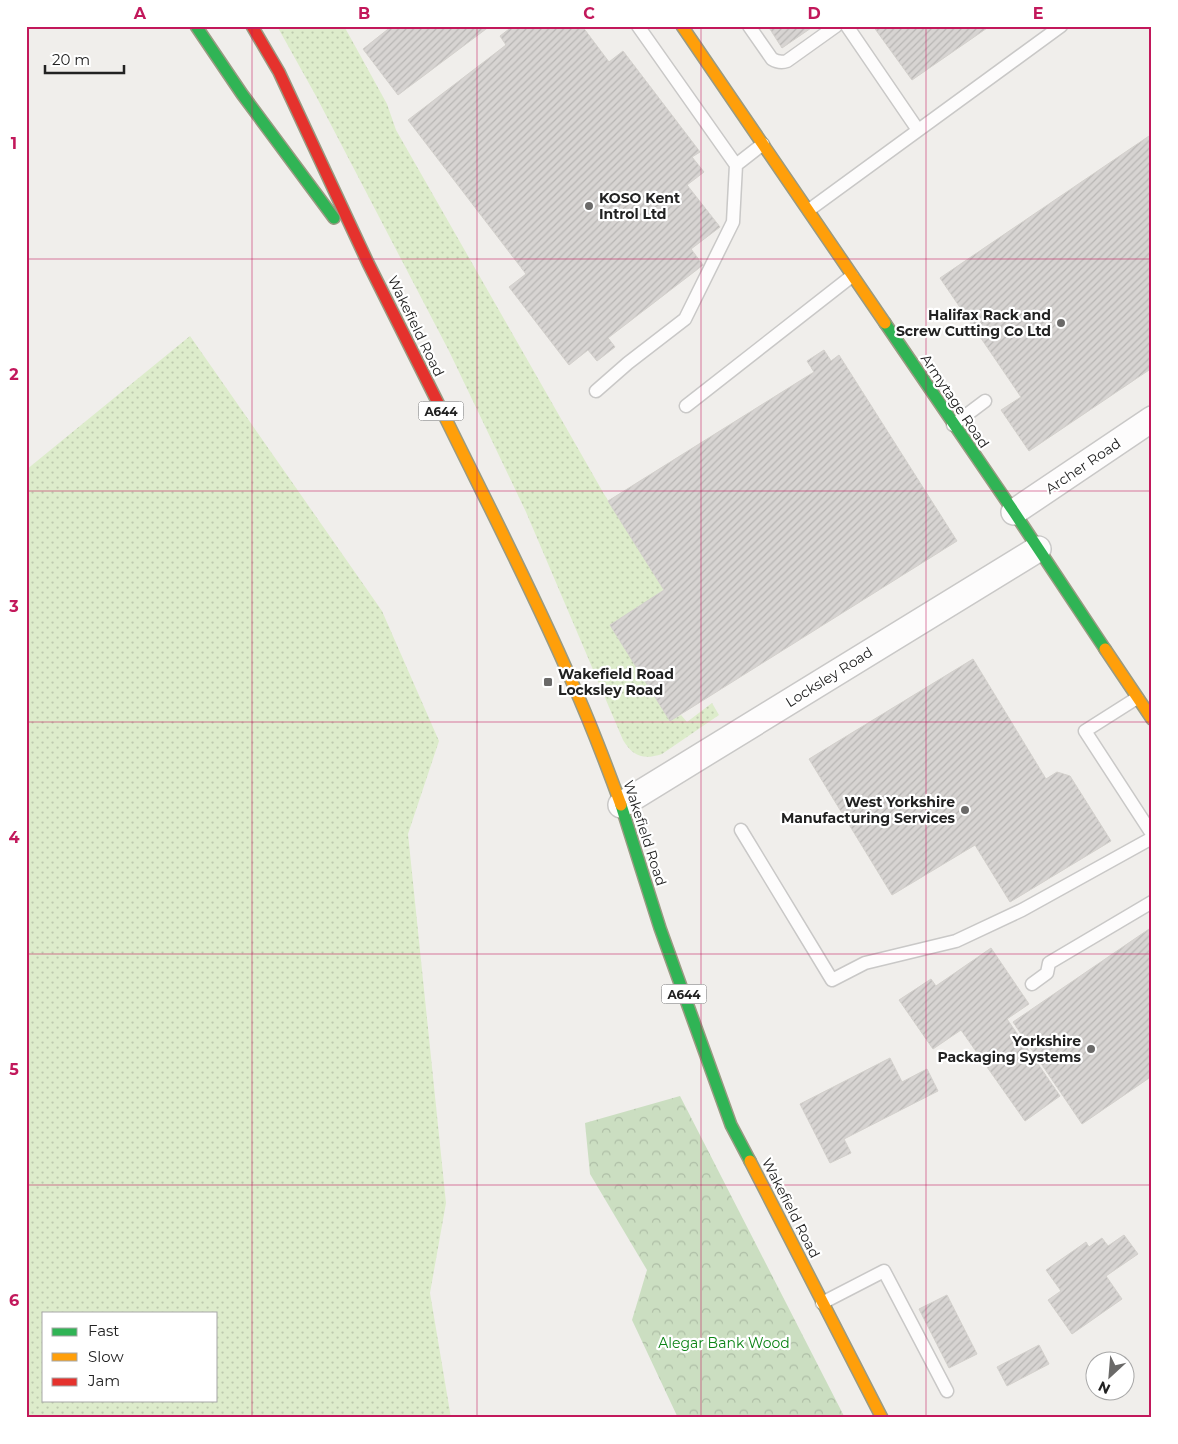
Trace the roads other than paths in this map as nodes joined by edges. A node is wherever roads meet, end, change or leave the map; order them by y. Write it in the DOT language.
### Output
graph roads {
  1 [pos="196,26"];
  2 [pos="252,26"];
  3 [pos="638,26"];
  4 [pos="682,26"];
  5 [pos="749,26"];
  6 [pos="836,26"];
  7 [pos="847,26"];
  8 [pos="1061,26"];
  9 [pos="918,130"];
  10 [pos="764,144"];
  11 [pos="736,165"];
  12 [pos="809,210"];
  13 [pos="368,263"];
  14 [pos="852,276"];
  15 [pos="596,391"];
  16 [pos="985,401"];
  17 [pos="686,406"];
  18 [pos="1152,419"];
  19 [pos="953,425"];
  20 [pos="1014,512"];
  21 [pos="1038,549"];
  22 [pos="1137,698"];
  23 [pos="1152,719"];
  24 [pos="620,804"];
  25 [pos="741,830"];
  26 [pos="1152,836"];
  27 [pos="1152,902"];
  28 [pos="1032,984"];
  29 [pos="822,1303"];
  30 [pos="947,1391"];
  31 [pos="882,1418"];
  1 -- 13 [label="main road, Wakefield Road / A644"];
  2 -- 13 [label="main road, Wakefield Road / A644"];
  3 -- 11 [label="lane"];
  4 -- 10 [label="main road, Armytage Road"];
  5 -- 6 [label="lane"];
  7 -- 9 [label="lane"];
  8 -- 9 [label="lane"];
  9 -- 12 [label="lane"];
  10 -- 11 [label="lane"];
  10 -- 12 [label="main road, Armytage Road"];
  11 -- 15 [label="lane"];
  12 -- 14 [label="main road, Armytage Road"];
  13 -- 24 [label="main road, Wakefield Road / A644"];
  14 -- 17 [label="lane"];
  14 -- 19 [label="main road, Armytage Road"];
  16 -- 19 [label="lane"];
  18 -- 20 [label="street, Archer Road"];
  19 -- 20 [label="main road, Armytage Road"];
  20 -- 21 [label="main road, Armytage Road"];
  21 -- 22 [label="main road, Armytage Road"];
  21 -- 24 [label="street, Locksley Road"];
  22 -- 23 [label="main road, Armytage Road"];
  22 -- 26 [label="lane"];
  24 -- 29 [label="main road, Wakefield Road / A644"];
  25 -- 26 [label="lane"];
  27 -- 28 [label="lane"];
  29 -- 30 [label="lane"];
  29 -- 31 [label="main road, Wakefield Road / A644"];
}
